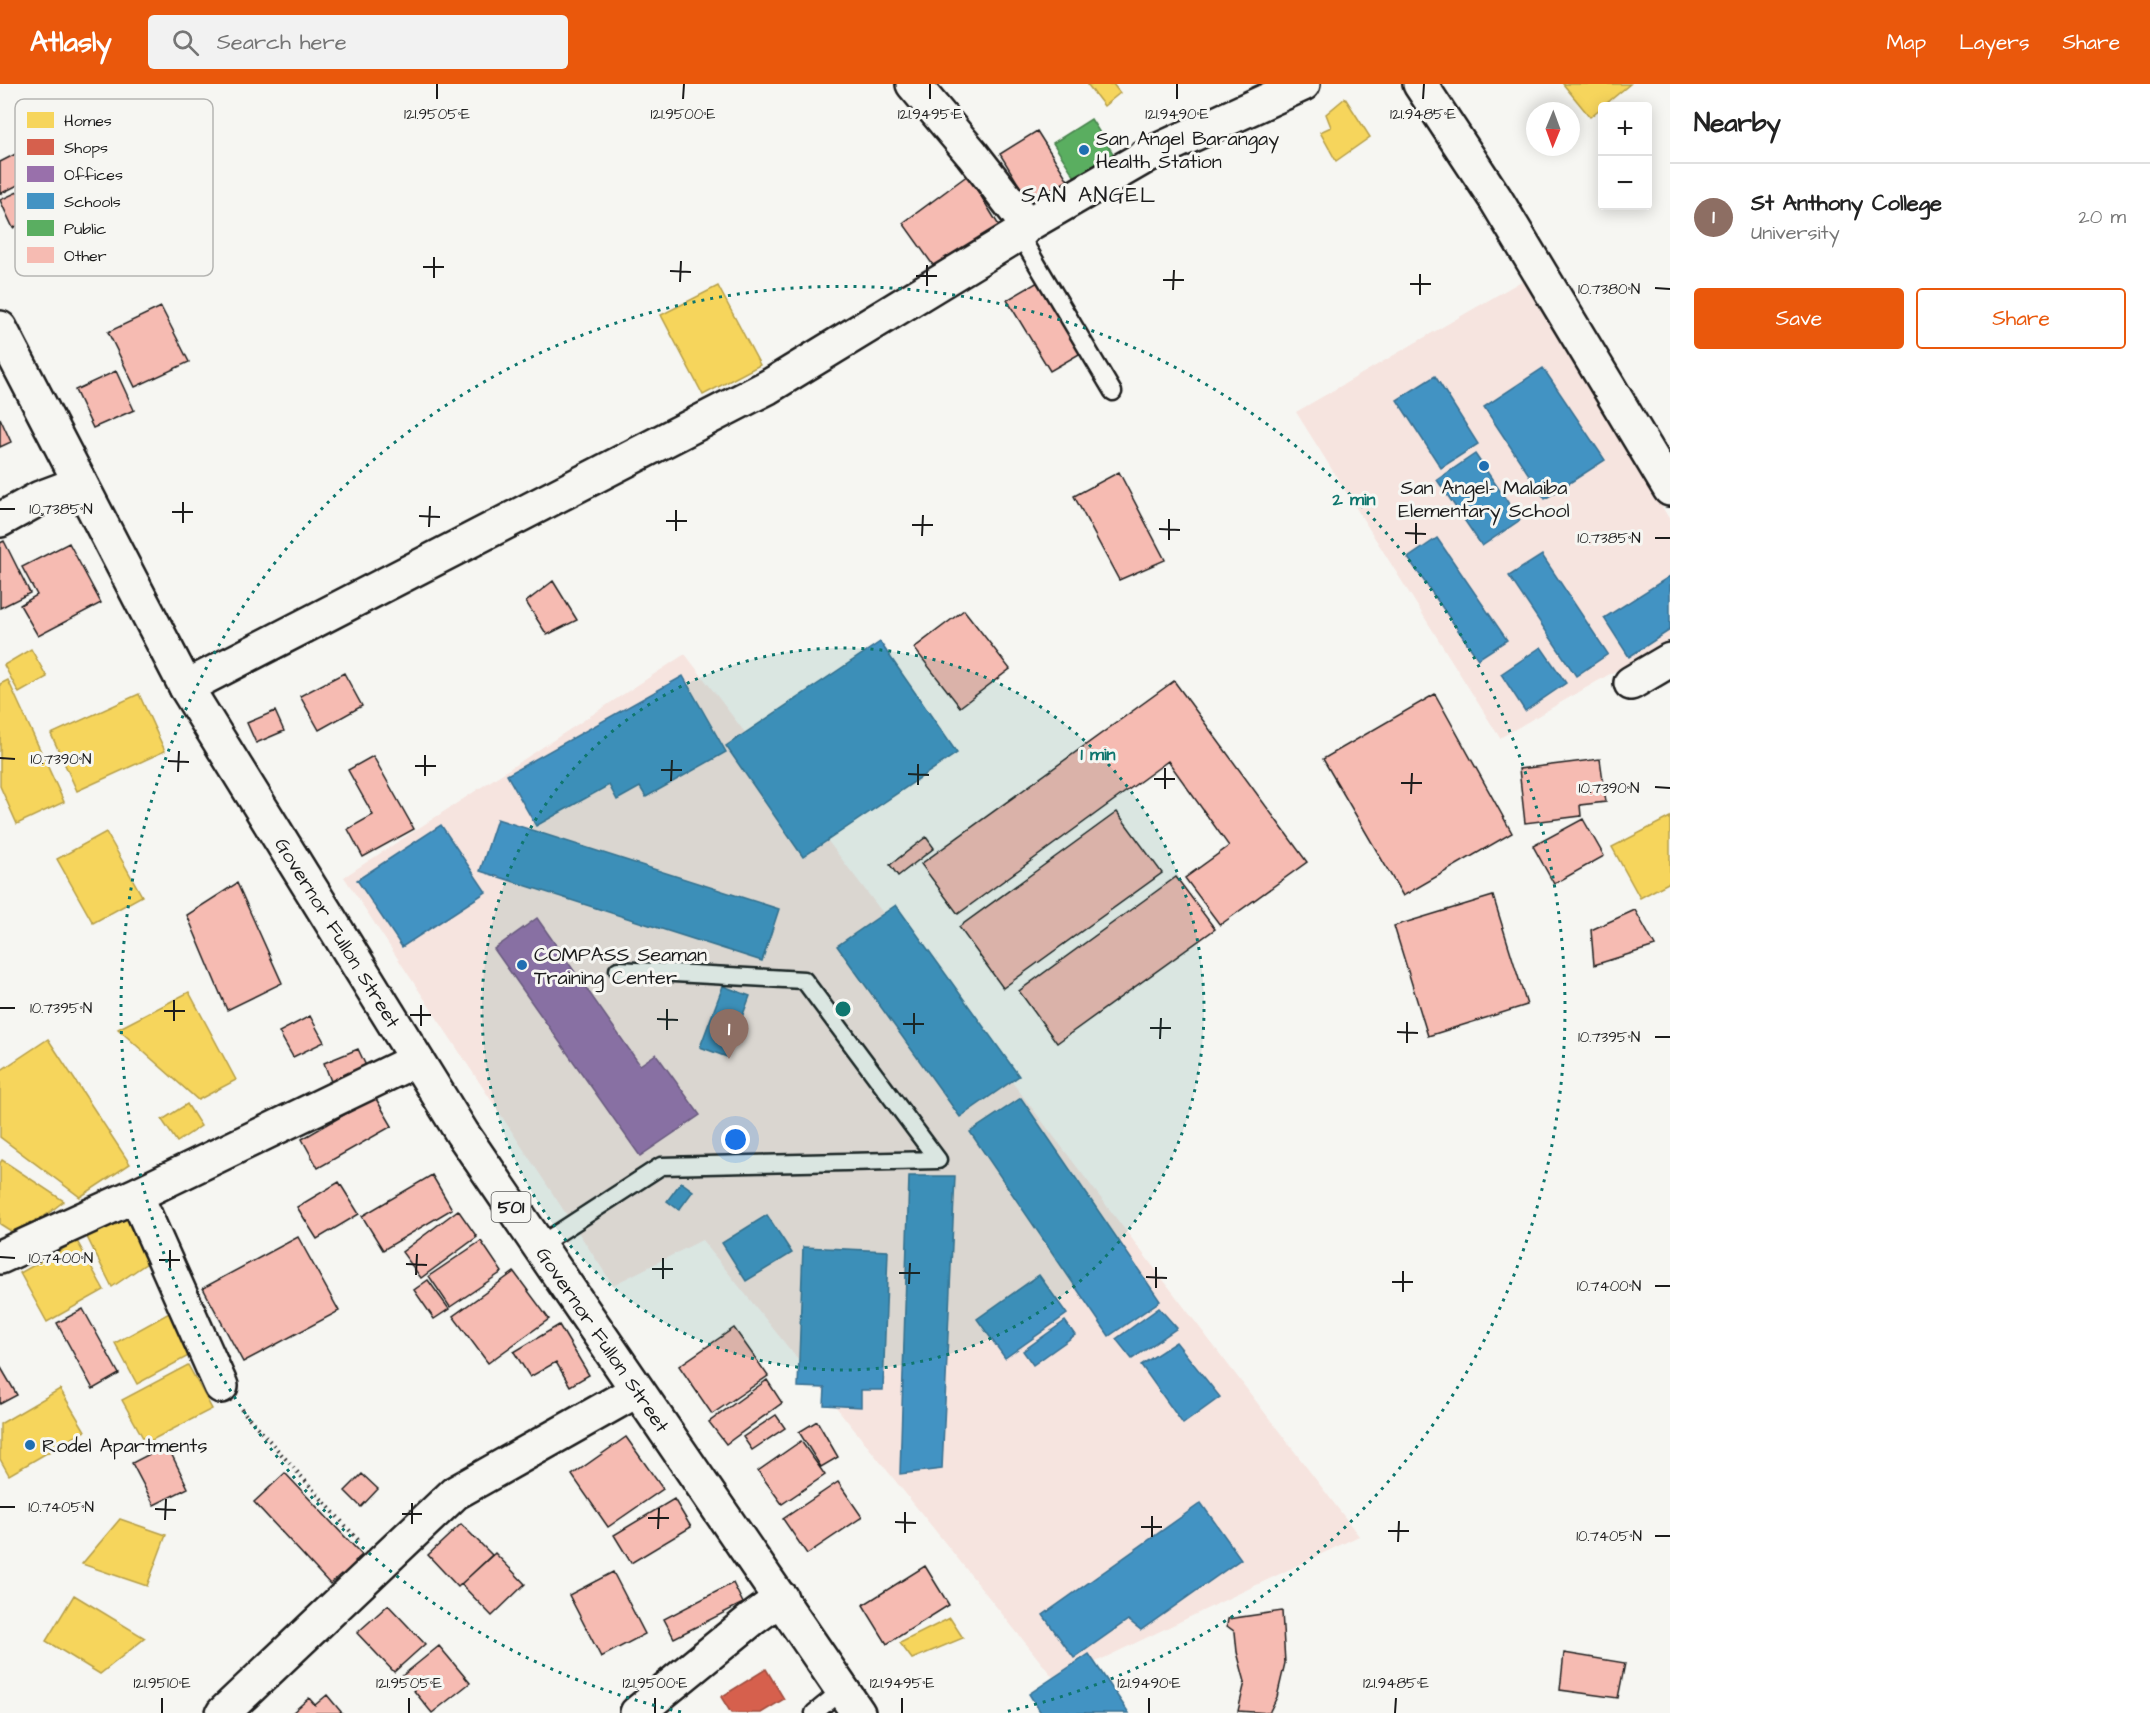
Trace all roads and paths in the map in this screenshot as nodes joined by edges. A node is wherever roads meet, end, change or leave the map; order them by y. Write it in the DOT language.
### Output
graph roads {
  1 [pos="913,84"];
  2 [pos="1303,84"];
  3 [pos="1420,84"];
  4 [pos="1023,230"];
  5 [pos="0,328"];
  6 [pos="1113,392"];
  7 [pos="80,483"];
  8 [pos="1670,489"];
  9 [pos="0,520"];
  10 [pos="1670,660"];
  11 [pos="1631,683"];
  12 [pos="186,687"];
  13 [pos="618,970"];
  14 [pos="416,1060"];
  15 [pos="136,1195"];
  16 [pos="538,1246"];
  17 [pos="0,1257"];
  18 [pos="221,1386"];
  19 [pos="636,1391"];
  20 [pos="380,1564"];
  21 [pos="781,1598"];
  22 [pos="850,1701"];
  23 [pos="222,1713"];
  24 [pos="637,1713"];
  25 [pos="814,1713"];
  1 -- 4 [label="street"];
  2 -- 4 [label="street"];
  3 -- 8 [label="street"];
  4 -- 6 [label="lane"];
  4 -- 12 [label="street"];
  5 -- 7 [label="street, 501"];
  7 -- 9 [label="street"];
  7 -- 12 [label="street, 501"];
  10 -- 11 [label="street"];
  12 -- 14 [label="street, Governor Fullon Street / 501"];
  13 -- 16 [label="lane"];
  14 -- 15 [label="street"];
  14 -- 16 [label="street, Governor Fullon Street / 501"];
  15 -- 17 [label="street"];
  15 -- 18 [label="street"];
  16 -- 19 [label="street, Governor Fullon Street / 501"];
  18 -- 20 [label="path"];
  19 -- 20 [label="street"];
  19 -- 21 [label="street, Governor Fullon Street / 501"];
  20 -- 23 [label="street"];
  21 -- 22 [label="street, Governor Fullon Street / 501"];
  21 -- 24 [label="street"];
  22 -- 25 [label="lane"];
}
